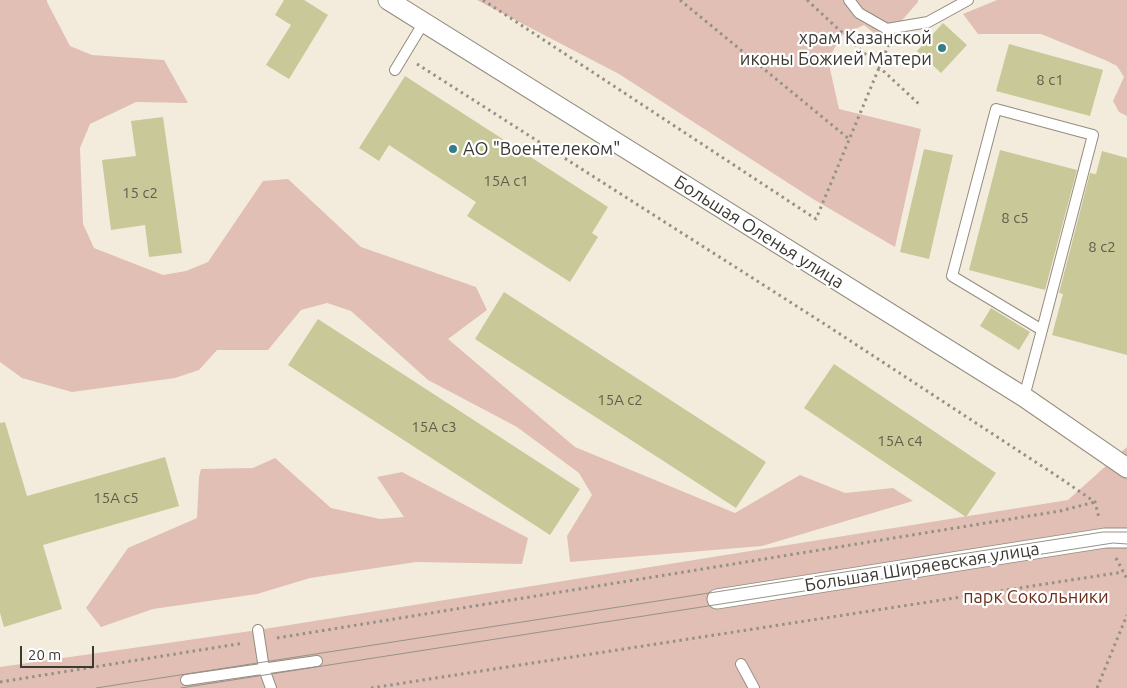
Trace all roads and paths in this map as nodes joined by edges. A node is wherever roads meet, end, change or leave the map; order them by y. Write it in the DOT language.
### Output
graph roads {
  1 [pos="388,0"];
  2 [pos="483,0"];
  3 [pos="680,0"];
  4 [pos="808,0"];
  5 [pos="850,0"];
  6 [pos="968,0"];
  7 [pos="424,22"];
  8 [pos="896,28"];
  9 [pos="404,55"];
  10 [pos="879,68"];
  11 [pos="395,70"];
  12 [pos="920,105"];
  13 [pos="849,139"];
  14 [pos="1042,330"];
  15 [pos="1024,396"];
  16 [pos="1127,468"];
  17 [pos="1067,482"];
  18 [pos="1095,502"];
  19 [pos="1127,538"];
  20 [pos="1123,572"];
  21 [pos="717,599"];
  22 [pos="1127,616"];
  23 [pos="259,635"];
  24 [pos="317,661"];
  25 [pos="741,664"];
  26 [pos="264,669"];
  27 [pos="186,680"];
  28 [pos="0,682"];
  29 [pos="271,688"];
  30 [pos="371,688"];
  31 [pos="754,688"];
  32 [pos="1097,688"];
  1 -- 7 [label="street, Большая Оленья улица"];
  2 -- 13 [label="path"];
  3 -- 13 [label="path"];
  4 -- 10 [label="path"];
  5 -- 8 [label="lane"];
  6 -- 8 [label="lane"];
  7 -- 9 [label="lane"];
  7 -- 15 [label="street, Большая Оленья улица"];
  8 -- 10 [label="path"];
  9 -- 11 [label="lane"];
  9 -- 17 [label="path"];
  10 -- 12 [label="path"];
  10 -- 13 [label="path"];
  14 -- 14 [label="lane"];
  14 -- 15 [label="lane"];
  15 -- 16 [label="street, Большая Оленья улица"];
  18 -- 23 [label="path"];
  19 -- 21 [label="street, Большая Ширяевская улица"];
  20 -- 30 [label="path"];
  22 -- 32 [label="path"];
  23 -- 26 [label="lane"];
  23 -- 28 [label="path"];
  24 -- 26 [label="lane"];
  25 -- 31 [label="lane"];
  26 -- 27 [label="lane"];
  26 -- 29 [label="lane"];
}
